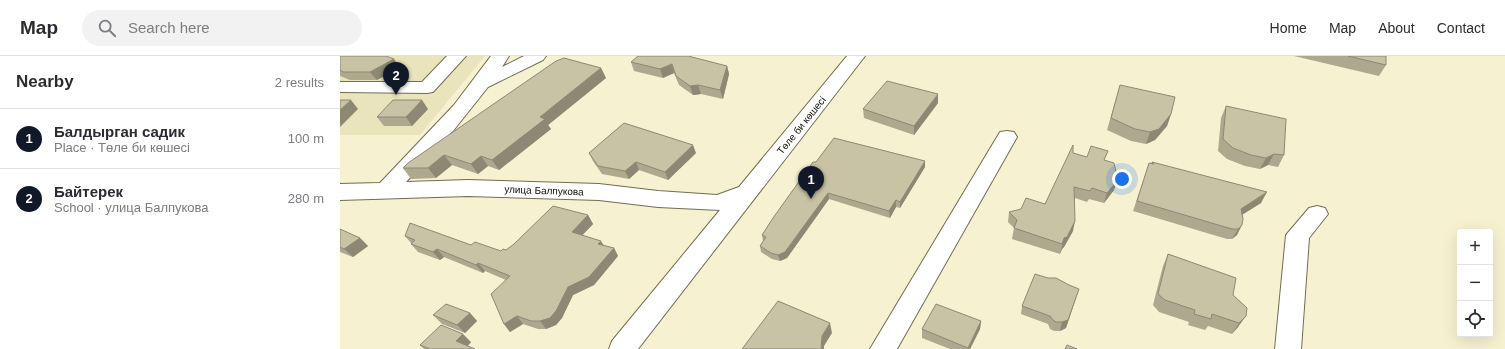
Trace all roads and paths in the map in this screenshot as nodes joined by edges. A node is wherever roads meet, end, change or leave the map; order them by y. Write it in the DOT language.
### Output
graph roads {
  1 [pos="456,56"];
  2 [pos="500,56"];
  3 [pos="537,56"];
  4 [pos="856,56"];
  5 [pos="483,83"];
  6 [pos="340,87"];
  7 [pos="1007,137"];
  8 [pos="385,191"];
  9 [pos="340,192"];
  10 [pos="746,193"];
  11 [pos="1317,214"];
  12 [pos="622,349"];
  13 [pos="883,349"];
  14 [pos="1288,349"];
  1 -- 6 [label="street"];
  2 -- 5 [label="street"];
  3 -- 5 [label="street"];
  4 -- 10 [label="street, Төле би көшесі"];
  5 -- 8 [label="street"];
  7 -- 13 [label="street"];
  8 -- 9 [label="street, улица Балпукова"];
  8 -- 10 [label="street, улица Балпукова"];
  10 -- 12 [label="street, Төле би көшесі"];
  11 -- 14 [label="street"];
}
